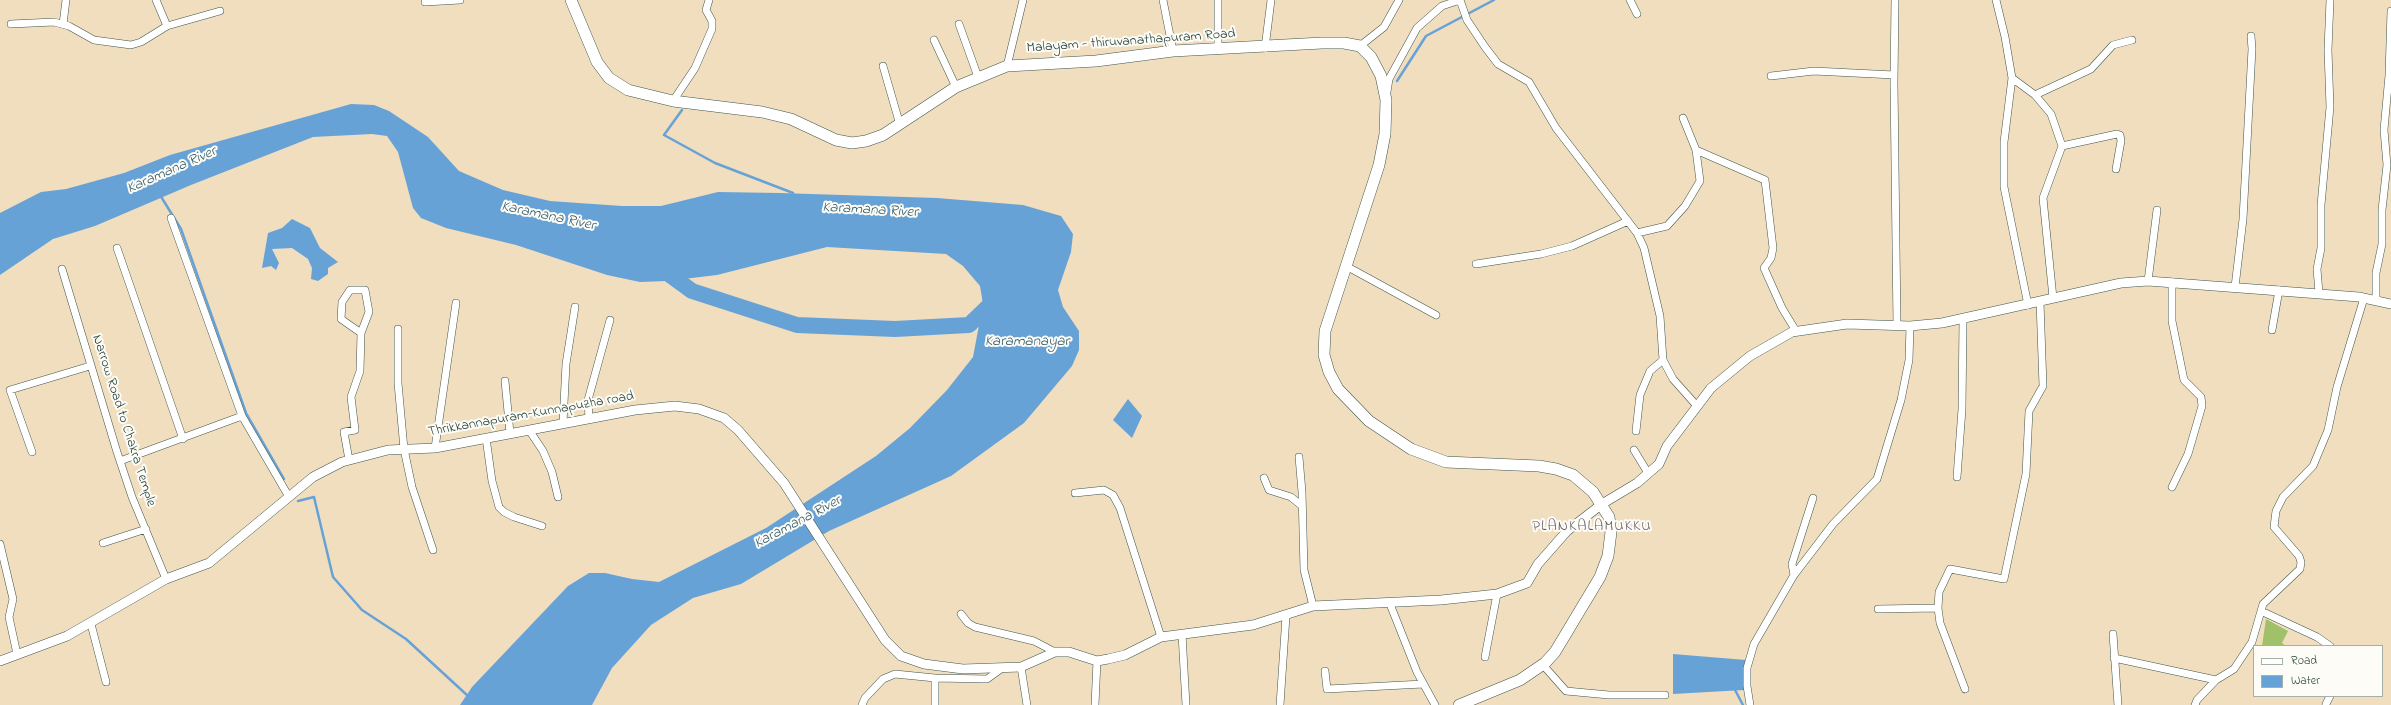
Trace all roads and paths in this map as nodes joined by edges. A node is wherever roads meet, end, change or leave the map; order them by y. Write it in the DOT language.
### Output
graph roads {
  1 [pos="66,0"];
  2 [pos="156,0"];
  3 [pos="460,0"];
  4 [pos="571,0"];
  5 [pos="710,0"];
  6 [pos="1023,0"];
  7 [pos="1163,0"];
  8 [pos="1218,0"];
  9 [pos="1271,0"];
  10 [pos="1399,0"];
  11 [pos="1460,0"];
  12 [pos="1630,0"];
  13 [pos="1895,0"];
  14 [pos="1996,0"];
  15 [pos="2330,0"];
  16 [pos="426,2"];
  17 [pos="220,11"];
  18 [pos="2391,11"];
  19 [pos="1637,14"];
  20 [pos="11,24"];
  21 [pos="63,24"];
  22 [pos="959,24"];
  23 [pos="167,26"];
  24 [pos="2251,36"];
  25 [pos="934,40"];
  26 [pos="2132,40"];
  27 [pos="1360,46"];
  28 [pos="1265,48"];
  29 [pos="1218,50"];
  30 [pos="1173,51"];
  31 [pos="882,66"];
  32 [pos="1007,66"];
  33 [pos="1894,75"];
  34 [pos="1771,76"];
  35 [pos="978,77"];
  36 [pos="2012,78"];
  37 [pos="956,88"];
  38 [pos="2035,95"];
  39 [pos="673,100"];
  40 [pos="1386,100"];
  41 [pos="1683,118"];
  42 [pos="900,125"];
  43 [pos="2062,146"];
  44 [pos="1696,150"];
  45 [pos="2116,168"];
  46 [pos="2157,210"];
  47 [pos="171,218"];
  48 [pos="1628,221"];
  49 [pos="1637,233"];
  50 [pos="117,248"];
  51 [pos="1476,264"];
  52 [pos="1346,266"];
  53 [pos="62,268"];
  54 [pos="2148,281"];
  55 [pos="2172,282"];
  56 [pos="2235,287"];
  57 [pos="2278,290"];
  58 [pos="2319,293"];
  59 [pos="2053,298"];
  60 [pos="2364,298"];
  61 [pos="2376,301"];
  62 [pos="2040,302"];
  63 [pos="456,303"];
  64 [pos="2028,304"];
  65 [pos="2391,304"];
  66 [pos="575,307"];
  67 [pos="1436,315"];
  68 [pos="610,320"];
  69 [pos="1963,320"];
  70 [pos="1897,326"];
  71 [pos="1910,326"];
  72 [pos="398,329"];
  73 [pos="2272,330"];
  74 [pos="1796,331"];
  75 [pos="361,334"];
  76 [pos="1663,360"];
  77 [pos="90,366"];
  78 [pos="506,381"];
  79 [pos="1697,406"];
  80 [pos="242,416"];
  81 [pos="589,418"];
  82 [pos="563,423"];
  83 [pos="529,430"];
  84 [pos="1636,431"];
  85 [pos="510,433"];
  86 [pos="486,438"];
  87 [pos="182,440"];
  88 [pos="435,448"];
  89 [pos="404,449"];
  90 [pos="1634,450"];
  91 [pos="32,452"];
  92 [pos="1299,457"];
  93 [pos="349,460"];
  94 [pos="120,461"];
  95 [pos="1648,473"];
  96 [pos="1957,477"];
  97 [pos="1264,478"];
  98 [pos="2172,487"];
  99 [pos="1074,493"];
  100 [pos="289,497"];
  101 [pos="558,497"];
  102 [pos="1813,498"];
  103 [pos="1602,504"];
  104 [pos="1302,506"];
  105 [pos="542,526"];
  106 [pos="146,528"];
  107 [pos="103,543"];
  108 [pos="0,544"];
  109 [pos="433,550"];
  110 [pos="1794,575"];
  111 [pos="166,579"];
  112 [pos="1497,594"];
  113 [pos="1390,604"];
  114 [pos="1313,606"];
  115 [pos="1938,608"];
  116 [pos="1878,609"];
  117 [pos="2261,612"];
  118 [pos="961,614"];
  119 [pos="1286,616"];
  120 [pos="91,624"];
  121 [pos="1182,634"];
  122 [pos="2113,634"];
  123 [pos="1161,637"];
  124 [pos="2329,645"];
  125 [pos="1055,652"];
  126 [pos="17,654"];
  127 [pos="1485,657"];
  128 [pos="2114,658"];
  129 [pos="1097,660"];
  130 [pos="0,661"];
  131 [pos="1543,665"];
  132 [pos="1021,667"];
  133 [pos="1001,669"];
  134 [pos="1325,671"];
  135 [pos="935,678"];
  136 [pos="2216,680"];
  137 [pos="106,682"];
  138 [pos="1423,684"];
  139 [pos="1965,689"];
  140 [pos="1665,695"];
  141 [pos="2330,697"];
  142 [pos="2326,704"];
  143 [pos="862,705"];
  144 [pos="935,705"];
  145 [pos="1027,705"];
  146 [pos="1095,705"];
  147 [pos="1186,705"];
  148 [pos="1280,705"];
  149 [pos="1435,705"];
  150 [pos="1459,705"];
  151 [pos="1750,705"];
  152 [pos="2118,705"];
  153 [pos="2195,705"];
  1 -- 21 [label="street"];
  2 -- 23 [label="street"];
  3 -- 16 [label="street"];
  4 -- 39 [label="main road, Malayam - thiruvanathapuram Road"];
  5 -- 39 [label="street"];
  6 -- 32 [label="street"];
  7 -- 30 [label="street"];
  8 -- 29 [label="street"];
  9 -- 28 [label="street"];
  10 -- 27 [label="street"];
  11 -- 40 [label="street"];
  11 -- 48 [label="street"];
  12 -- 19 [label="street"];
  13 -- 33 [label="street"];
  14 -- 36 [label="street"];
  15 -- 58 [label="street"];
  17 -- 23 [label="street"];
  18 -- 61 [label="street"];
  20 -- 21 [label="street"];
  21 -- 23 [label="street"];
  22 -- 35 [label="street"];
  24 -- 56 [label="street"];
  25 -- 37 [label="street"];
  26 -- 38 [label="street"];
  27 -- 28 [label="main road, Malayam - thiruvanathapuram Road"];
  27 -- 40 [label="main road"];
  28 -- 29 [label="main road, Malayam - thiruvanathapuram Road"];
  29 -- 30 [label="main road, Malayam - thiruvanathapuram Road"];
  30 -- 32 [label="main road, Malayam - thiruvanathapuram Road"];
  31 -- 42 [label="street"];
  32 -- 35 [label="main road, Malayam - thiruvanathapuram Road"];
  33 -- 34 [label="street"];
  33 -- 70 [label="street"];
  35 -- 37 [label="main road, Malayam - thiruvanathapuram Road"];
  36 -- 38 [label="street"];
  36 -- 64 [label="street"];
  37 -- 42 [label="main road, Malayam - thiruvanathapuram Road"];
  38 -- 43 [label="street"];
  39 -- 42 [label="main road, Malayam - thiruvanathapuram Road"];
  40 -- 52 [label="main road"];
  41 -- 44 [label="street"];
  43 -- 45 [label="street"];
  43 -- 59 [label="street"];
  44 -- 49 [label="street"];
  44 -- 74 [label="street"];
  46 -- 54 [label="street"];
  47 -- 80 [label="street"];
  48 -- 49 [label="street"];
  48 -- 51 [label="street"];
  49 -- 76 [label="street"];
  50 -- 87 [label="street"];
  52 -- 67 [label="street"];
  52 -- 103 [label="main road"];
  53 -- 77 [label="street, Narrow Road to Chakra Temple"];
  54 -- 55 [label="street"];
  54 -- 59 [label="street"];
  55 -- 56 [label="street"];
  55 -- 98 [label="street"];
  56 -- 57 [label="street"];
  57 -- 58 [label="street"];
  57 -- 73 [label="street"];
  58 -- 60 [label="street"];
  59 -- 62 [label="street"];
  60 -- 61 [label="street"];
  60 -- 117 [label="street"];
  61 -- 65 [label="street"];
  62 -- 64 [label="street"];
  62 -- 115 [label="street"];
  63 -- 88 [label="street"];
  64 -- 69 [label="street"];
  66 -- 82 [label="street"];
  68 -- 81 [label="street"];
  69 -- 71 [label="street"];
  69 -- 96 [label="street"];
  70 -- 71 [label="street"];
  70 -- 74 [label="street"];
  71 -- 110 [label="street"];
  72 -- 89 [label="street"];
  74 -- 79 [label="street"];
  75 -- 75 [label="street"];
  75 -- 93 [label="street"];
  76 -- 79 [label="street"];
  76 -- 84 [label="street"];
  77 -- 91 [label="street"];
  77 -- 94 [label="street, Narrow Road to Chakra Temple"];
  78 -- 85 [label="street"];
  79 -- 95 [label="street"];
  80 -- 87 [label="street"];
  80 -- 100 [label="street"];
  81 -- 82 [label="street, Thrikkannapuram-Kunnapuzha road"];
  81 -- 133 [label="street, Thrikkannapuram-Kunnapuzha road"];
  82 -- 83 [label="street, Thrikkannapuram-Kunnapuzha road"];
  83 -- 85 [label="street, Thrikkannapuram-Kunnapuzha road"];
  83 -- 101 [label="street"];
  85 -- 86 [label="street, Thrikkannapuram-Kunnapuzha road"];
  86 -- 88 [label="street, Thrikkannapuram-Kunnapuzha road"];
  86 -- 105 [label="street"];
  87 -- 94 [label="street"];
  88 -- 89 [label="street, Thrikkannapuram-Kunnapuzha road"];
  89 -- 93 [label="street, Thrikkannapuram-Kunnapuzha road"];
  89 -- 109 [label="street"];
  90 -- 95 [label="street"];
  92 -- 104 [label="street"];
  93 -- 100 [label="street, Thrikkannapuram-Kunnapuzha road"];
  94 -- 106 [label="street, Narrow Road to Chakra Temple"];
  95 -- 103 [label="street"];
  97 -- 104 [label="street"];
  99 -- 123 [label="street"];
  100 -- 111 [label="street, Thrikkannapuram-Kunnapuzha road"];
  102 -- 110 [label="street"];
  103 -- 112 [label="street"];
  103 -- 131 [label="main road"];
  104 -- 114 [label="street"];
  106 -- 107 [label="street"];
  106 -- 111 [label="street, Narrow Road to Chakra Temple"];
  108 -- 126 [label="street"];
  110 -- 151 [label="street"];
  111 -- 120 [label="street, Thrikkannapuram-Kunnapuzha road"];
  112 -- 113 [label="street"];
  112 -- 127 [label="street"];
  113 -- 114 [label="street"];
  113 -- 138 [label="street"];
  114 -- 119 [label="street"];
  115 -- 116 [label="street"];
  115 -- 139 [label="street"];
  117 -- 124 [label="street"];
  117 -- 136 [label="street"];
  118 -- 125 [label="street"];
  119 -- 121 [label="street"];
  119 -- 148 [label="street"];
  120 -- 126 [label="street, Thrikkannapuram-Kunnapuzha road"];
  120 -- 137 [label="street"];
  121 -- 123 [label="street"];
  121 -- 147 [label="street"];
  122 -- 128 [label="street"];
  123 -- 129 [label="street"];
  125 -- 129 [label="street"];
  125 -- 132 [label="street, Thrikkannapuram-Kunnapuzha road"];
  126 -- 130 [label="street, Thrikkannapuram-Kunnapuzha road"];
  128 -- 136 [label="street"];
  128 -- 152 [label="street"];
  129 -- 146 [label="street"];
  131 -- 140 [label="street"];
  131 -- 150 [label="main road"];
  132 -- 133 [label="street, Thrikkannapuram-Kunnapuzha road"];
  132 -- 145 [label="street"];
  133 -- 135 [label="street"];
  134 -- 138 [label="street"];
  135 -- 143 [label="street"];
  135 -- 144 [label="street"];
  136 -- 153 [label="street"];
  138 -- 149 [label="street"];
  141 -- 142 [label="street"];
}
